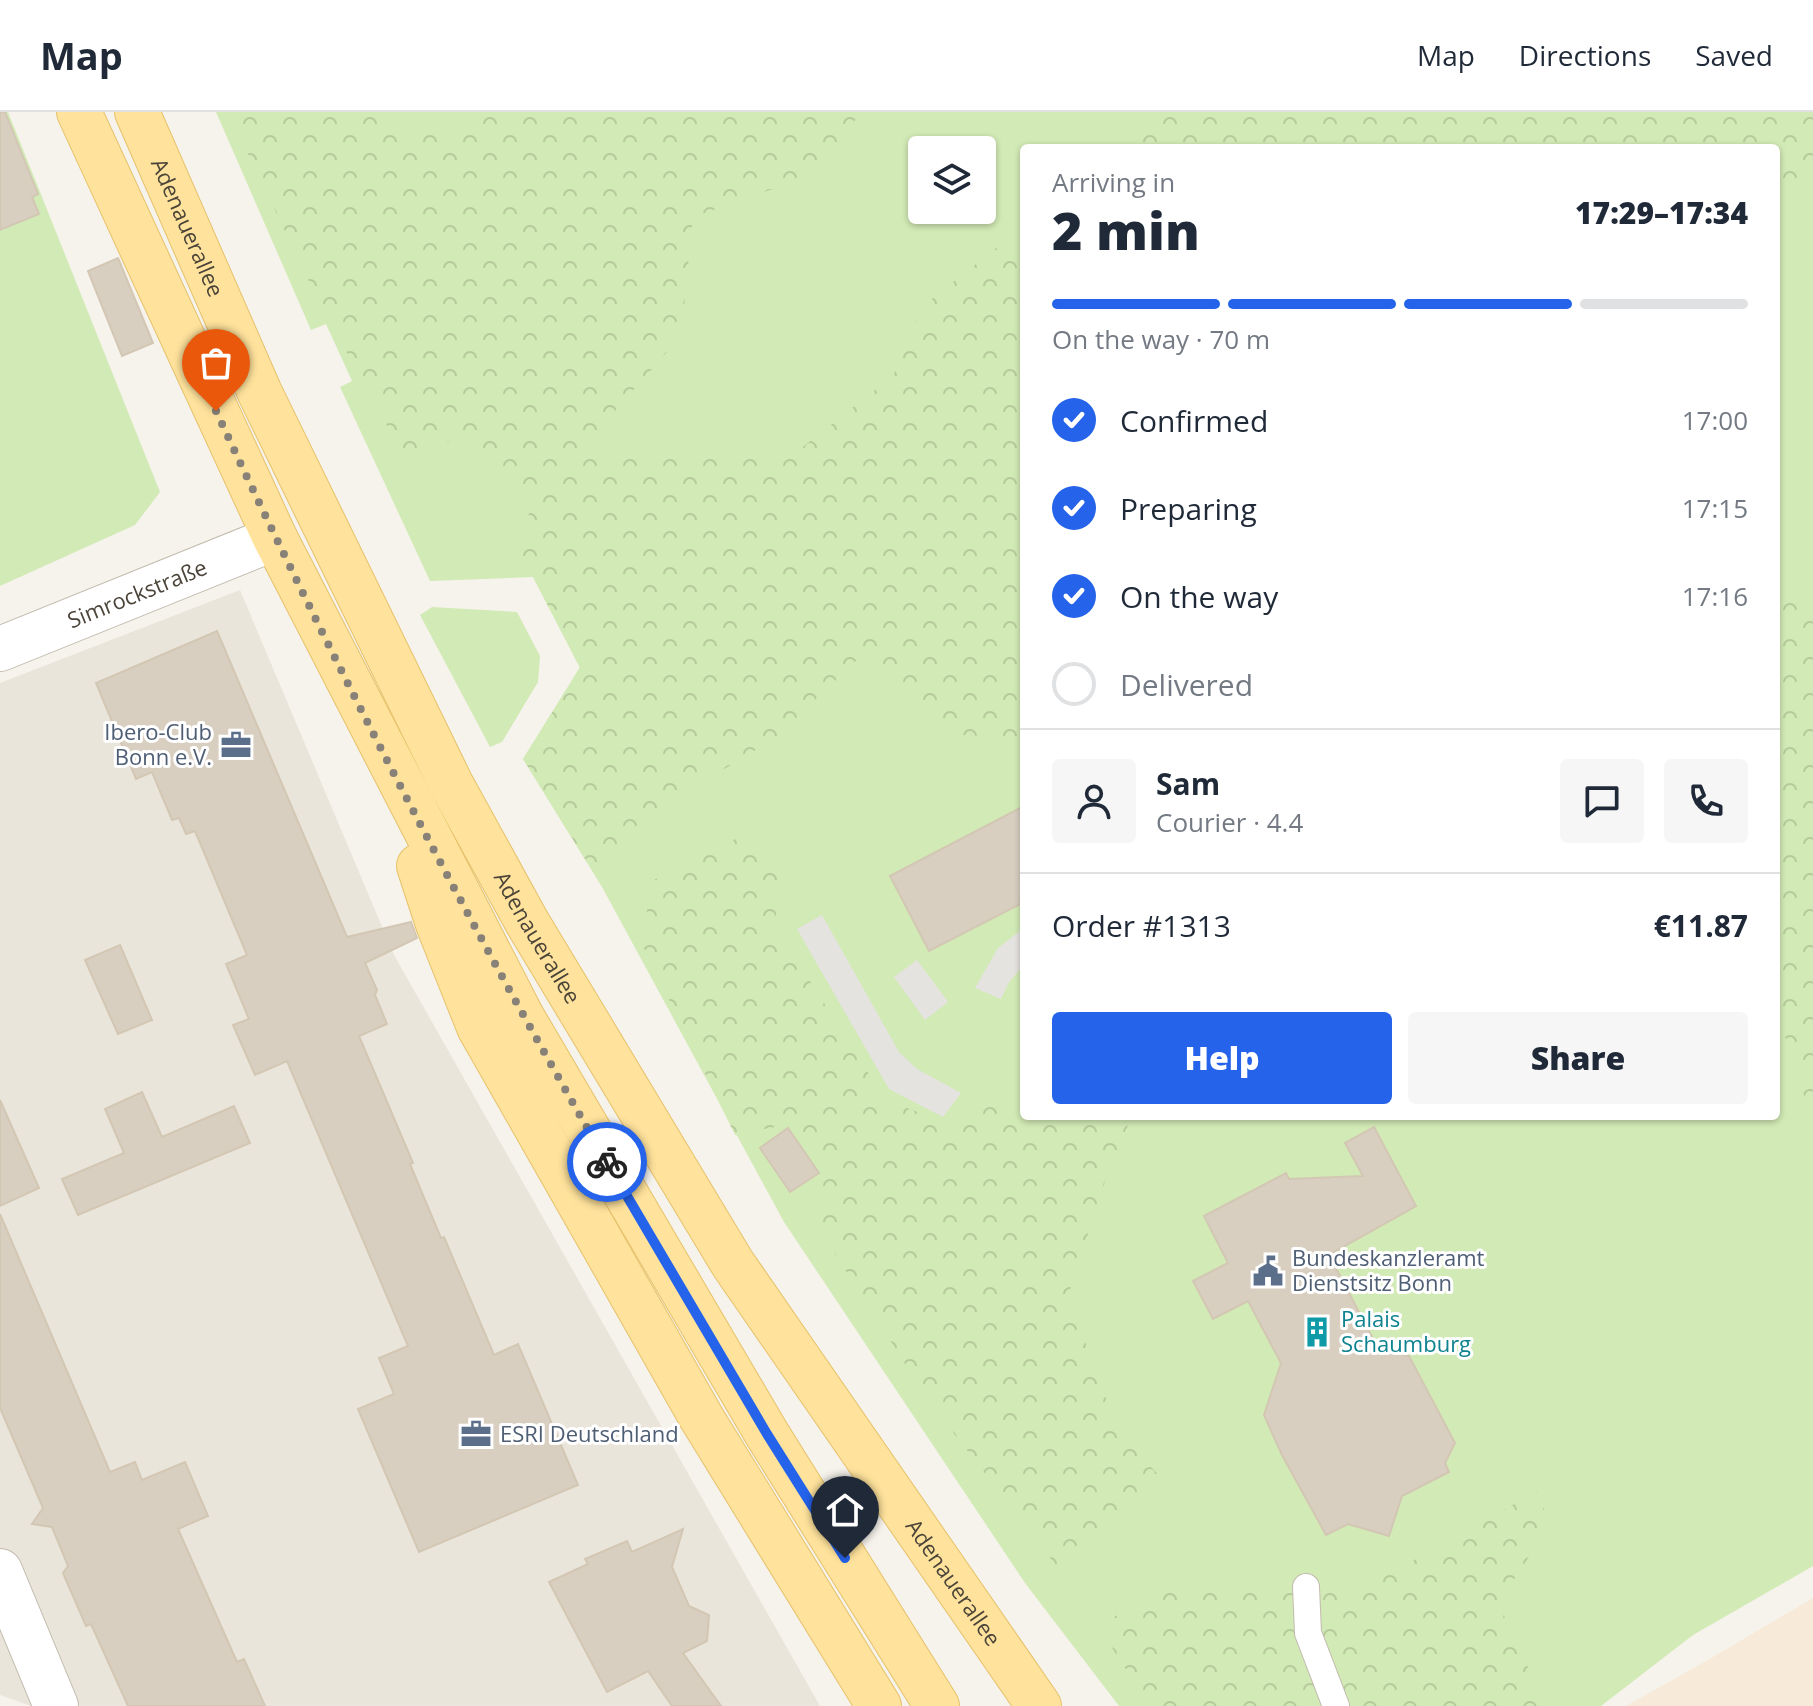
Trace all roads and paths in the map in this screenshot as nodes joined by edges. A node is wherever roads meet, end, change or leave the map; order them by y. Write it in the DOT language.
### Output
graph roads {
  1 [pos="79,112"];
  2 [pos="137,112"];
  3 [pos="275,538"];
  4 [pos="0,649"];
  5 [pos="395,775"];
  6 [pos="3,1578"];
  7 [pos="1306,1587"];
  8 [pos="0,1657"];
  9 [pos="56,1706"];
  10 [pos="879,1706"];
  11 [pos="937,1706"];
  12 [pos="1039,1706"];
  13 [pos="1336,1706"];
  1 -- 3 [label="main road"];
  2 -- 12 [label="main road, Adenauerallee"];
  3 -- 4 [label="street, Simrockstraße"];
  3 -- 5 [label="main road"];
  5 -- 10 [label="main road"];
  5 -- 11 [label="main road"];
  6 -- 8 [label="street"];
  6 -- 9 [label="street"];
  7 -- 13 [label="lane"];
}
